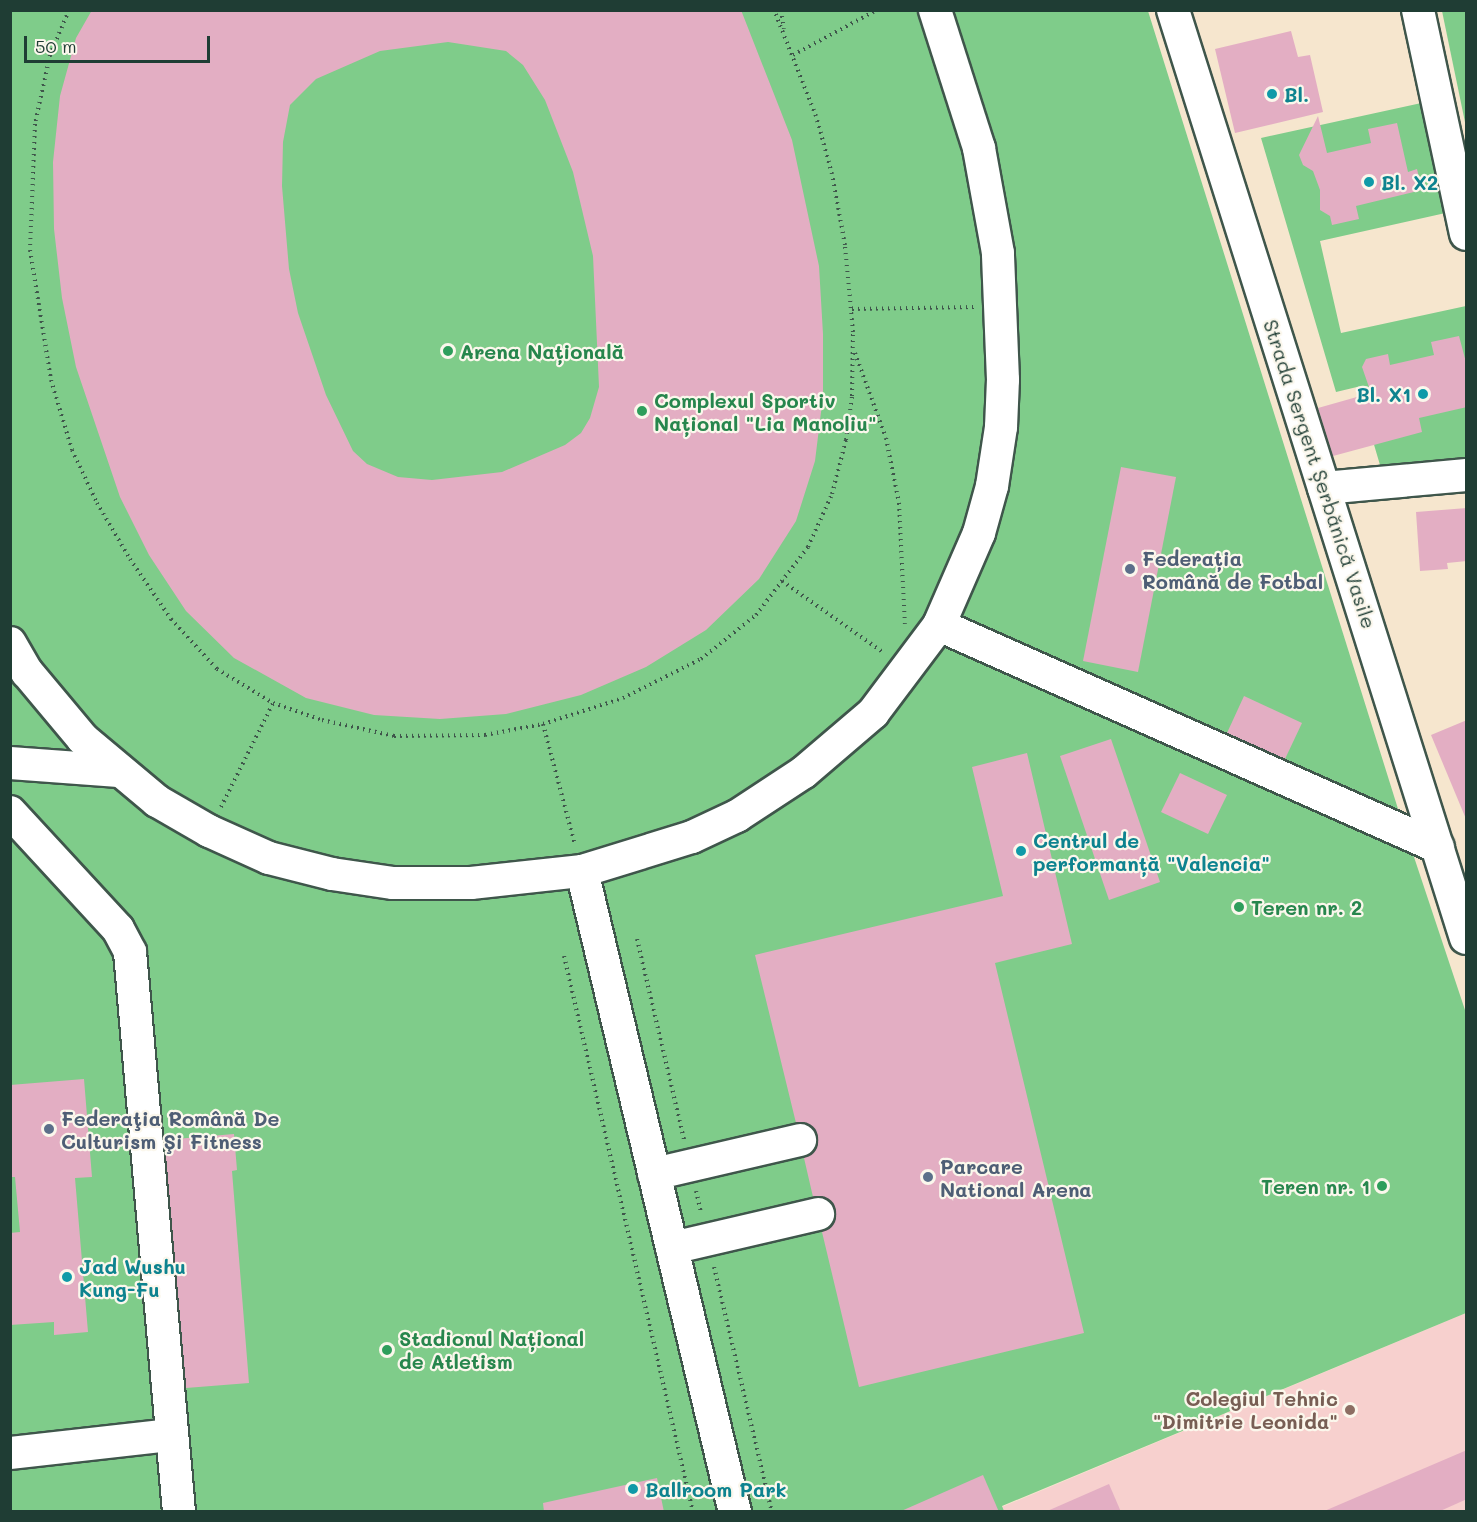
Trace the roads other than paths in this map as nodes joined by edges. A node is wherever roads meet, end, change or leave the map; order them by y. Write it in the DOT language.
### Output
graph roads {
  1 [pos="935,10"];
  2 [pos="1173,10"];
  3 [pos="1418,10"];
  4 [pos="1465,219"];
  5 [pos="1467,475"];
  6 [pos="1324,488"];
  7 [pos="939,625"];
  8 [pos="10,643"];
  9 [pos="10,763"];
  10 [pos="119,771"];
  11 [pos="10,812"];
  12 [pos="1438,847"];
  13 [pos="582,871"];
  14 [pos="1467,938"];
  15 [pos="800,1140"];
  16 [pos="654,1174"];
  17 [pos="818,1214"];
  18 [pos="672,1248"];
  19 [pos="171,1435"];
  20 [pos="10,1453"];
  21 [pos="179,1512"];
  22 [pos="735,1512"];
  1 -- 7 [label="street"];
  2 -- 6 [label="street, Strada Sergent Șerbănică Vasile"];
  3 -- 4 [label="street"];
  5 -- 6 [label="street"];
  6 -- 12 [label="street, Strada Sergent Șerbănică Vasile"];
  7 -- 12 [label="street"];
  7 -- 13 [label="street"];
  8 -- 10 [label="street"];
  9 -- 10 [label="street"];
  10 -- 13 [label="street"];
  11 -- 19 [label="street"];
  12 -- 14 [label="street, Strada Sergent Șerbănică Vasile"];
  13 -- 16 [label="street"];
  15 -- 16 [label="street"];
  16 -- 18 [label="street"];
  17 -- 18 [label="street"];
  18 -- 22 [label="street"];
  19 -- 20 [label="street"];
  19 -- 21 [label="street"];
}
